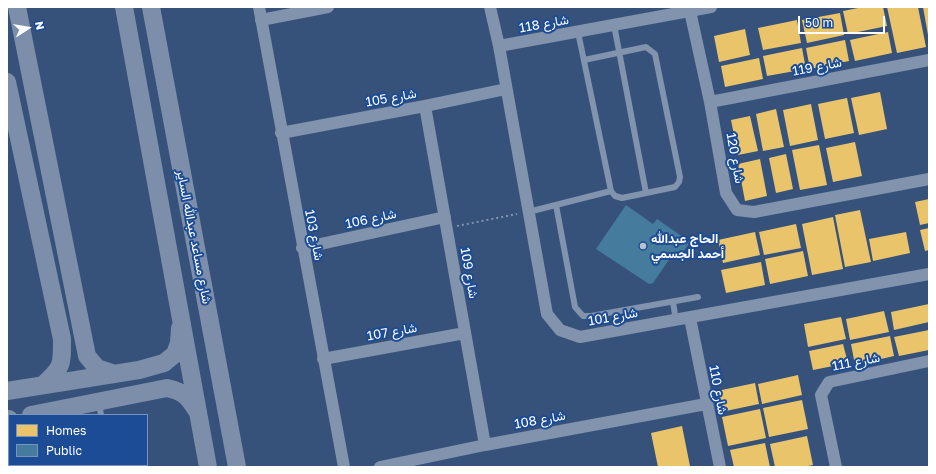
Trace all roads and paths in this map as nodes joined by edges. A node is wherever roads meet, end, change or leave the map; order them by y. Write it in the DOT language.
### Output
graph roads {
  1 [pos="17,7"];
  2 [pos="124,7"];
  3 [pos="151,7"];
  4 [pos="258,7"];
  5 [pos="328,7"];
  6 [pos="490,7"];
  7 [pos="711,7"];
  8 [pos="690,11"];
  9 [pos="261,20"];
  10 [pos="614,25"];
  11 [pos="578,32"];
  12 [pos="499,46"];
  13 [pos="620,53"];
  14 [pos="584,60"];
  15 [pos="929,60"];
  16 [pos="8,88"];
  17 [pos="32,89"];
  18 [pos="506,89"];
  19 [pos="710,102"];
  20 [pos="425,106"];
  21 [pos="281,132"];
  22 [pos="929,179"];
  23 [pos="611,191"];
  24 [pos="646,193"];
  25 [pos="556,205"];
  26 [pos="528,212"];
  27 [pos="446,222"];
  28 [pos="302,248"];
  29 [pos="929,274"];
  30 [pos="698,297"];
  31 [pos="674,302"];
  32 [pos="180,310"];
  33 [pos="690,318"];
  34 [pos="676,321"];
  35 [pos="465,333"];
  36 [pos="323,359"];
  37 [pos="929,361"];
  38 [pos="139,370"];
  39 [pos="115,374"];
  40 [pos="43,384"];
  41 [pos="7,391"];
  42 [pos="142,393"];
  43 [pos="706,404"];
  44 [pos="100,408"];
  45 [pos="72,411"];
  46 [pos="41,414"];
  47 [pos="200,415"];
  48 [pos="485,444"];
  49 [pos="208,467"];
  50 [pos="237,467"];
  51 [pos="344,467"];
  52 [pos="380,467"];
  53 [pos="720,467"];
  54 [pos="836,467"];
  1 -- 17 [label="street"];
  2 -- 32 [label="street, شارع مساعد عبدالله الساير"];
  3 -- 50 [label="street, شارع مساعد عبدالله الساير"];
  4 -- 9 [label="street, شارع 103"];
  5 -- 9 [label="street"];
  6 -- 12 [label="street, شارع 101"];
  7 -- 8 [label="street, شارع 118"];
  8 -- 10 [label="street, شارع 118"];
  8 -- 19 [label="street, شارع 120"];
  9 -- 21 [label="street, شارع 103"];
  10 -- 11 [label="street, شارع 118"];
  10 -- 13 [label="lane"];
  11 -- 12 [label="street, شارع 118"];
  11 -- 14 [label="lane"];
  12 -- 18 [label="street, شارع 101"];
  13 -- 14 [label="lane"];
  13 -- 24 [label="lane"];
  13 -- 24 [label="lane"];
  14 -- 23 [label="lane"];
  15 -- 19 [label="street, شارع 119"];
  16 -- 17 [label="street"];
  16 -- 40 [label="street"];
  17 -- 39 [label="street"];
  18 -- 20 [label="street, شارع 105"];
  18 -- 26 [label="street, شارع 101"];
  19 -- 22 [label="street, شارع 120"];
  20 -- 21 [label="street, شارع 105"];
  20 -- 27 [label="street, شارع 109"];
  21 -- 28 [label="street, شارع 103"];
  23 -- 24 [label="lane"];
  23 -- 25 [label="lane"];
  25 -- 26 [label="lane"];
  25 -- 31 [label="lane"];
  26 -- 27 [label="path"];
  26 -- 34 [label="street, شارع 101"];
  27 -- 28 [label="street, شارع 106"];
  27 -- 35 [label="street, شارع 109"];
  28 -- 36 [label="street, شارع 103"];
  29 -- 33 [label="street, شارع 101"];
  30 -- 31 [label="lane"];
  31 -- 34 [label="lane"];
  32 -- 38 [label="street"];
  32 -- 47 [label="street, شارع مساعد عبدالله الساير"];
  33 -- 34 [label="street, شارع 101"];
  33 -- 43 [label="street, شارع 110"];
  35 -- 36 [label="street, شارع 107"];
  35 -- 48 [label="street, شارع 109"];
  36 -- 51 [label="street, شارع 103"];
  37 -- 54 [label="street, شارع 111"];
  38 -- 39 [label="street"];
  38 -- 42 [label="street"];
  39 -- 40 [label="street"];
  40 -- 41 [label="street"];
  42 -- 44 [label="street"];
  42 -- 47 [label="street"];
  43 -- 48 [label="street, شارع 108"];
  43 -- 53 [label="street, شارع 110"];
  44 -- 45 [label="street"];
  45 -- 46 [label="street"];
  47 -- 49 [label="street, شارع مساعد عبدالله الساير"];
  48 -- 52 [label="street, شارع 108"];
}
